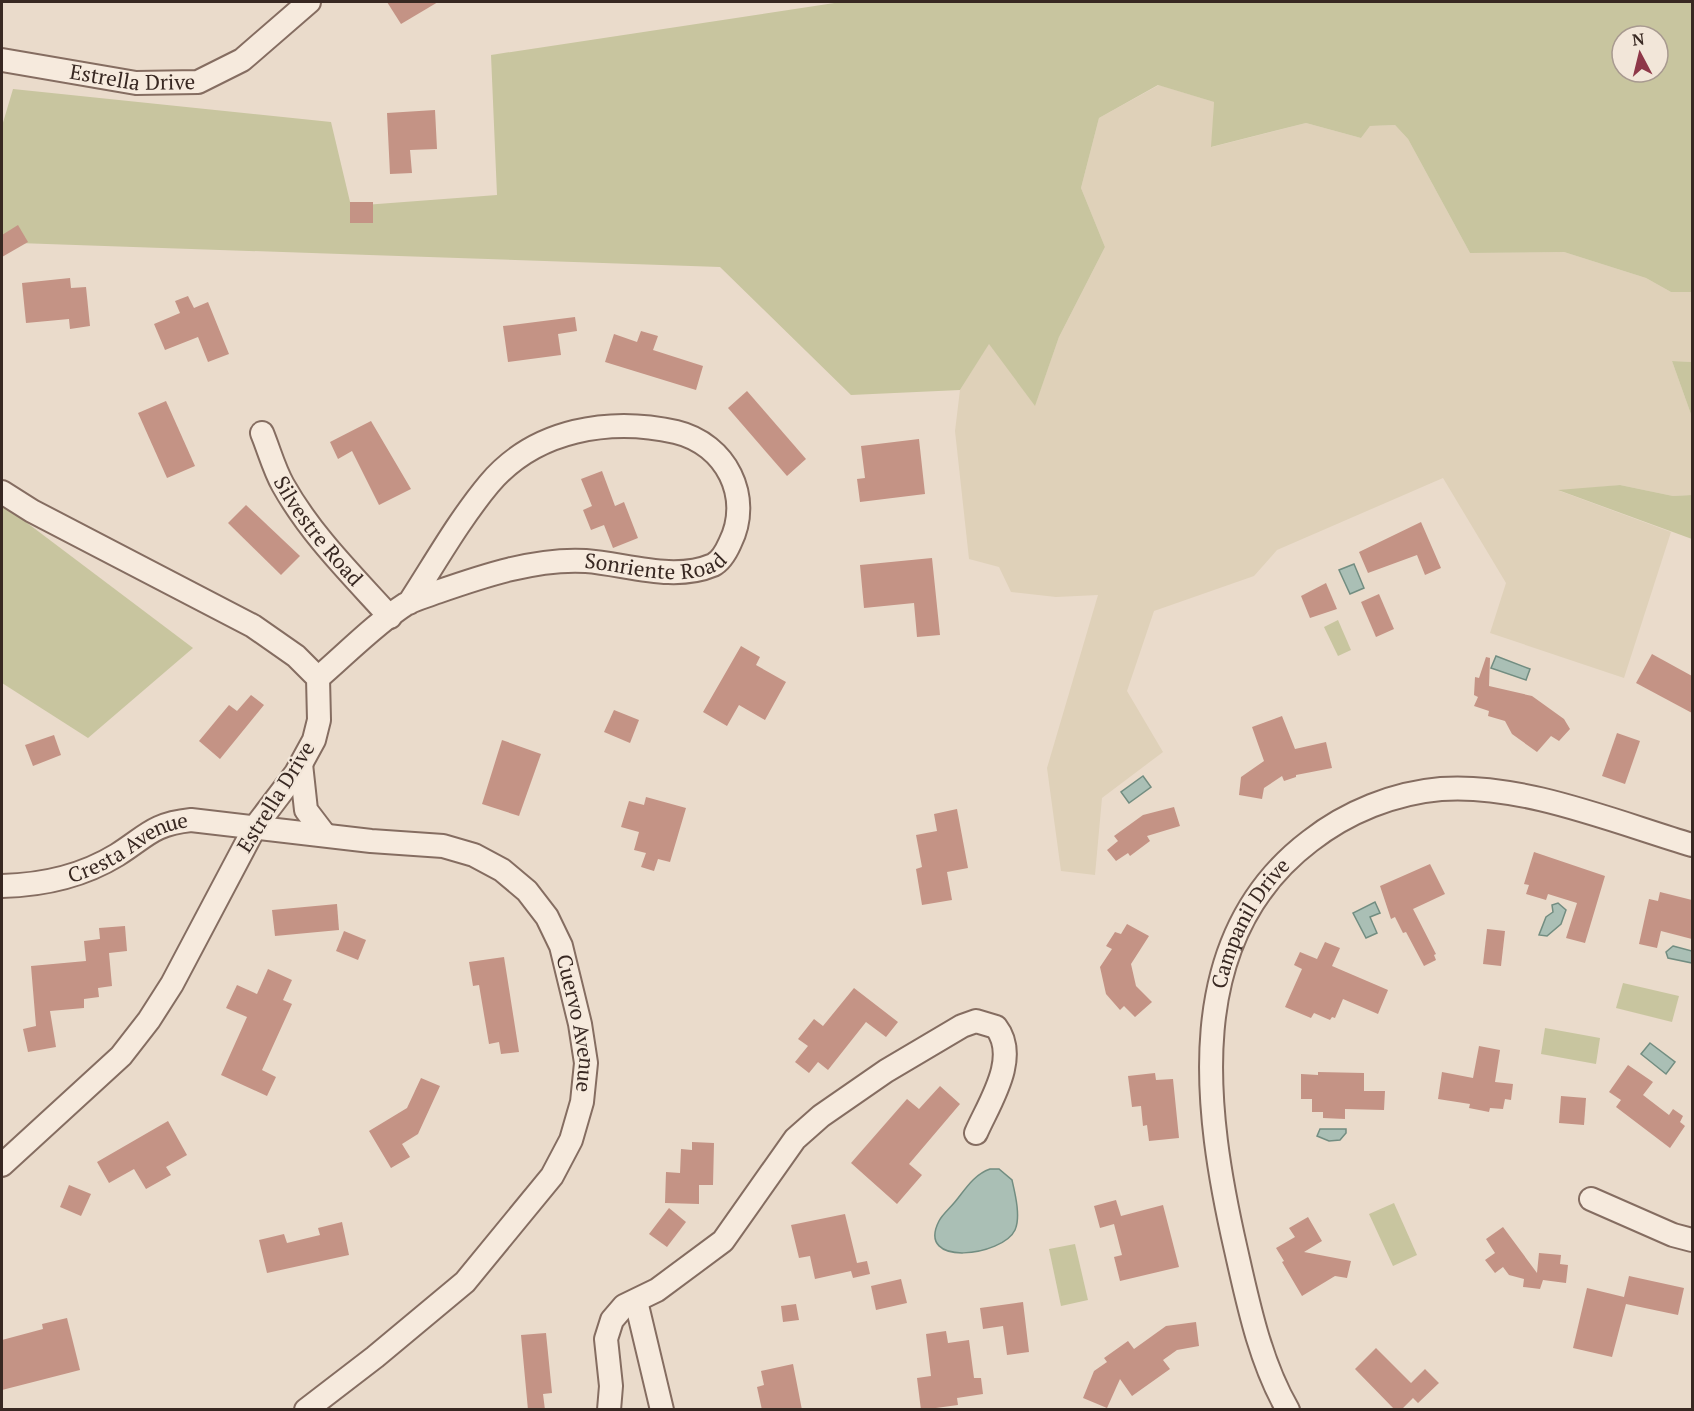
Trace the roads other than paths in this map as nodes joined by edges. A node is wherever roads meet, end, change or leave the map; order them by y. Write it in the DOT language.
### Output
graph roads {
  1 [pos="309,2"];
  2 [pos="2,60"];
  3 [pos="262,434"];
  4 [pos="2,492"];
  5 [pos="409,603"];
  6 [pos="390,617"];
  7 [pos="318,678"];
  8 [pos="301,764"];
  9 [pos="255,827"];
  10 [pos="325,835"];
  11 [pos="1692,845"];
  12 [pos="2,886"];
  13 [pos="976,1133"];
  14 [pos="2,1165"];
  15 [pos="1591,1199"];
  16 [pos="1692,1240"];
  17 [pos="636,1301"];
  18 [pos="1283,1408"];
  19 [pos="306,1410"];
  20 [pos="609,1410"];
  21 [pos="662,1410"];
  1 -- 2 [label="street, Estrella Drive"];
  3 -- 6 [label="street, Silvestre Road"];
  4 -- 7 [label="street"];
  5 -- 5 [label="street, Sonriente Road"];
  5 -- 6 [label="street, Sonriente Road"];
  6 -- 7 [label="street, Sonriente Road"];
  7 -- 8 [label="street, Estrella Drive"];
  8 -- 9 [label="street, Estrella Drive"];
  8 -- 10 [label="street"];
  9 -- 10 [label="street, Cuervo Avenue"];
  9 -- 12 [label="street, Cresta Avenue"];
  9 -- 14 [label="street, Estrella Drive"];
  10 -- 19 [label="street, Cuervo Avenue"];
  11 -- 18 [label="street, Campanil Drive"];
  13 -- 17 [label="street"];
  15 -- 16 [label="street"];
  17 -- 20 [label="street"];
  17 -- 21 [label="street"];
}
